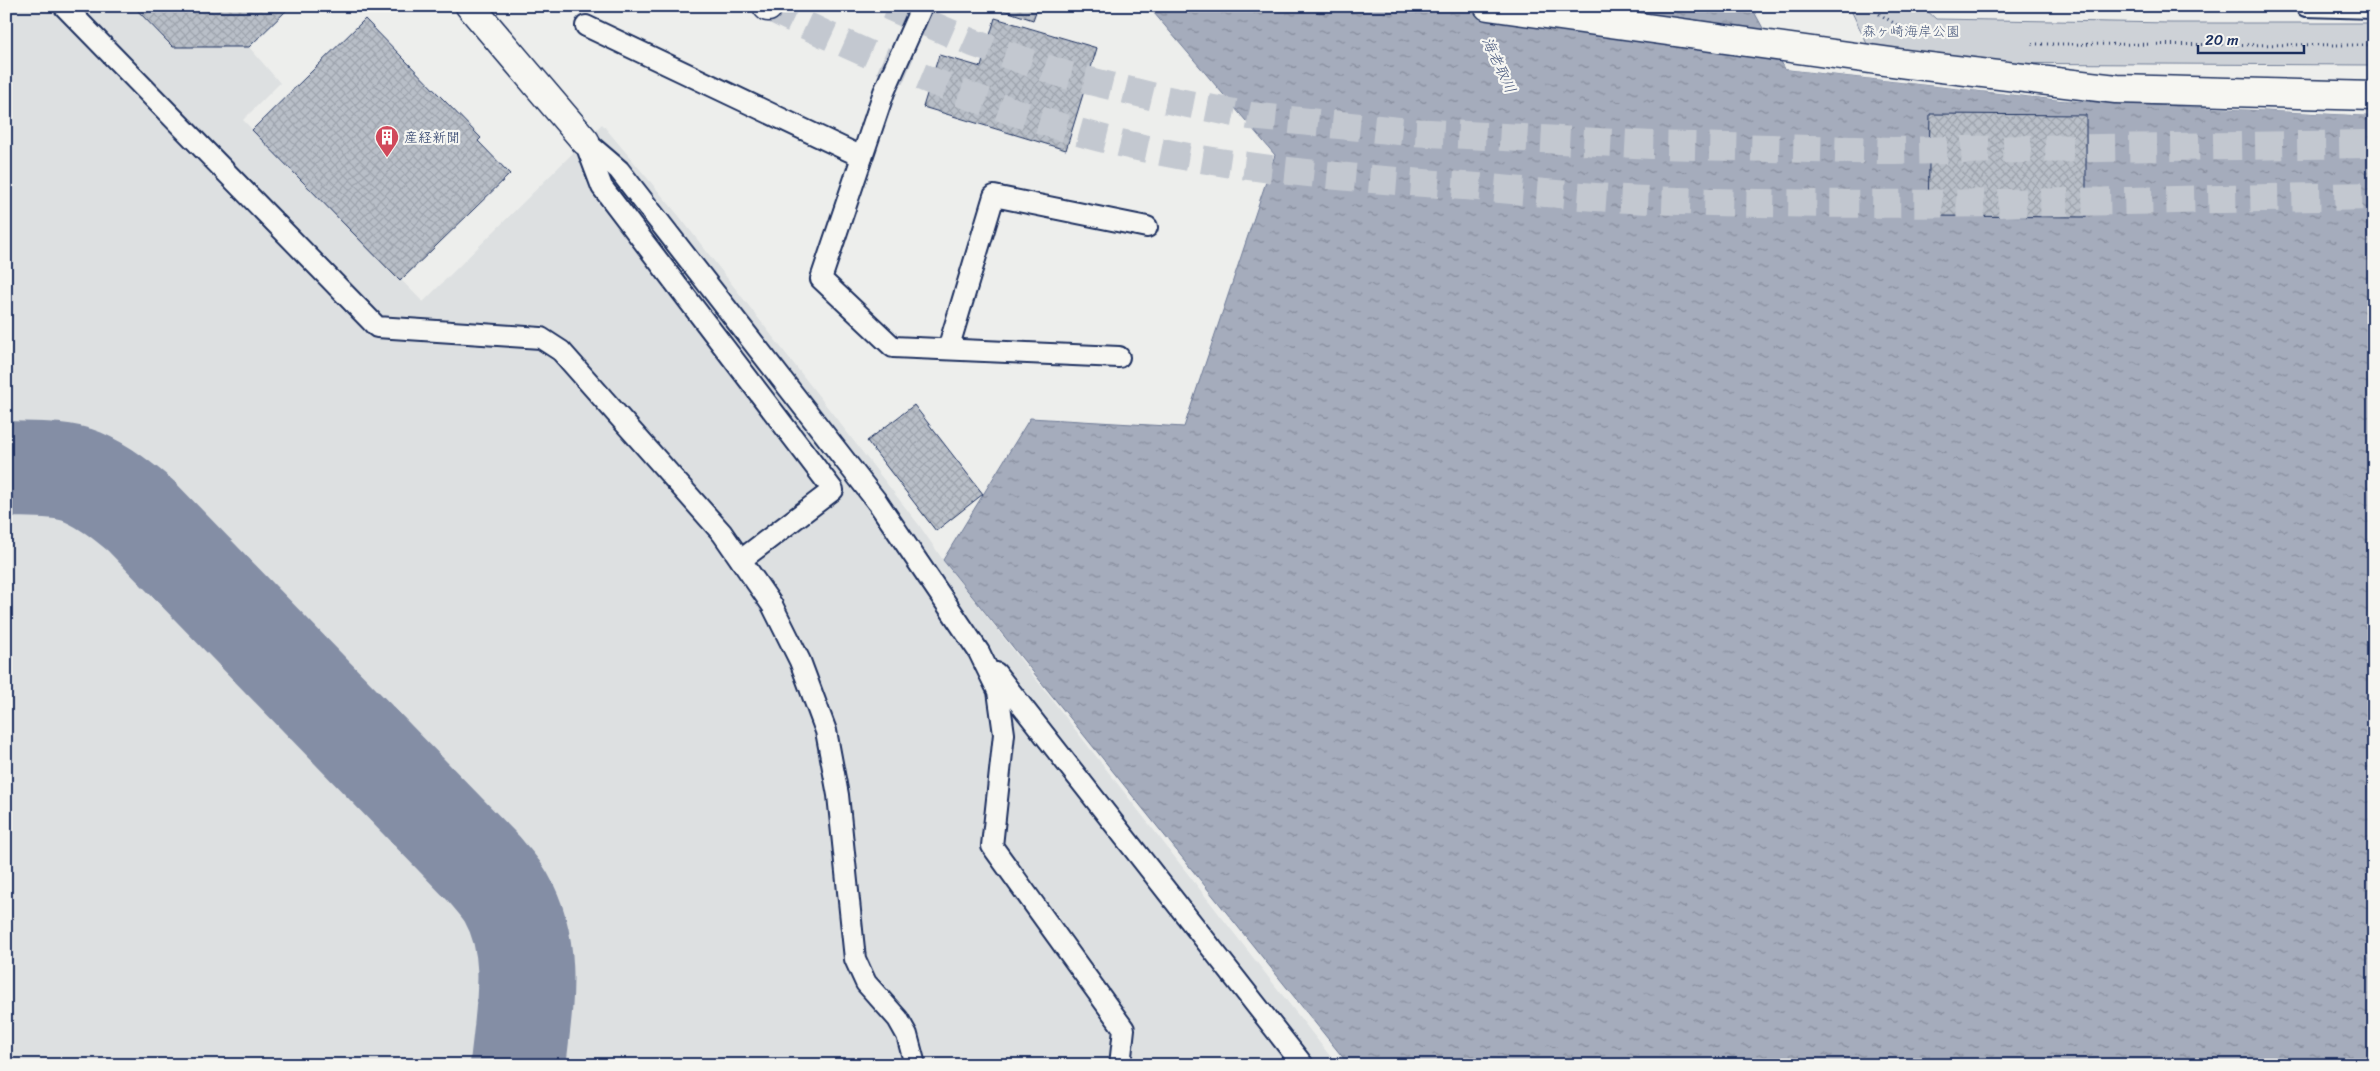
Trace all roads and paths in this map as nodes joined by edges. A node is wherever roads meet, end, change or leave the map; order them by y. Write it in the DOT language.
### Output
graph roads {
  1 [pos="64,6"];
  2 [pos="470,6"];
  3 [pos="922,6"];
  4 [pos="1488,6"];
  5 [pos="1873,6"];
  6 [pos="2306,6"];
  7 [pos="2374,8"];
  8 [pos="586,26"];
  9 [pos="1907,31"];
  10 [pos="2025,44"];
  11 [pos="2374,45"];
  12 [pos="2374,96"];
  13 [pos="585,141"];
  14 [pos="862,157"];
  15 [pos="1147,227"];
  16 [pos="948,349"];
  17 [pos="1119,357"];
  18 [pos="741,560"];
  19 [pos="979,652"];
  20 [pos="915,1065"];
  21 [pos="1120,1065"];
  22 [pos="1303,1065"];
  1 -- 18 [label="lane"];
  2 -- 13 [label="main road"];
  3 -- 14 [label="lane"];
  4 -- 12 [label="main road"];
  5 -- 9 [label="path"];
  6 -- 7 [label="lane"];
  8 -- 14 [label="lane"];
  10 -- 11 [label="path"];
  13 -- 18 [label="lane"];
  13 -- 19 [label="lane"];
  14 -- 16 [label="lane"];
  15 -- 16 [label="lane"];
  16 -- 17 [label="lane"];
  18 -- 20 [label="lane"];
  19 -- 21 [label="lane"];
  19 -- 22 [label="lane"];
}
